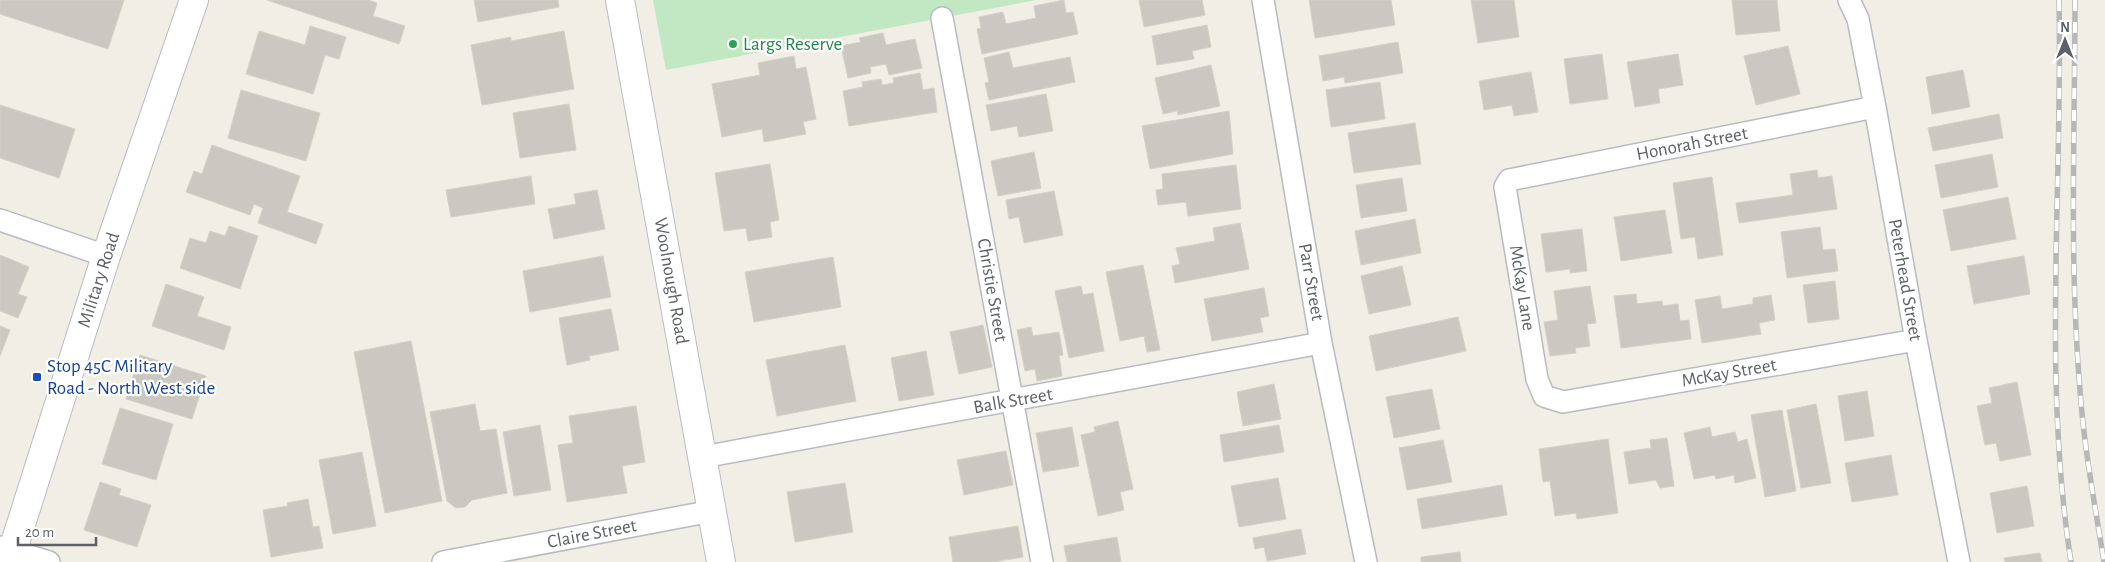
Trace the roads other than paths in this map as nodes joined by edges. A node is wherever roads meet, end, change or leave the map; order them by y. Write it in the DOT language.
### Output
graph roads {
  1 [pos="194,0"];
  2 [pos="620,0"];
  3 [pos="1263,0"];
  4 [pos="1850,0"];
  5 [pos="942,18"];
  6 [pos="1875,107"];
  7 [pos="1509,180"];
  8 [pos="0,220"];
  9 [pos="106,256"];
  10 [pos="1916,340"];
  11 [pos="1321,343"];
  12 [pos="1544,396"];
  13 [pos="1013,401"];
  14 [pos="703,457"];
  15 [pos="712,511"];
  16 [pos="7,553"];
  17 [pos="49,562"];
  18 [pos="443,562"];
  19 [pos="721,562"];
  20 [pos="1042,562"];
  21 [pos="1366,562"];
  22 [pos="1959,562"];
  1 -- 9 [label="main road, Military Road"];
  2 -- 14 [label="main road, Woolnough Road"];
  3 -- 11 [label="street, Parr Street"];
  4 -- 6 [label="street, Peterhead Street"];
  5 -- 13 [label="street, Christie Street"];
  6 -- 7 [label="street, Honorah Street"];
  6 -- 10 [label="street, Peterhead Street"];
  7 -- 12 [label="street, McKay Lane"];
  8 -- 9 [label="street"];
  9 -- 16 [label="main road, Military Road"];
  10 -- 12 [label="street, McKay Street"];
  10 -- 22 [label="street, Peterhead Street"];
  11 -- 13 [label="street, Balk Street"];
  11 -- 21 [label="street, Parr Street"];
  13 -- 14 [label="street, Balk Street"];
  13 -- 20 [label="street, Christie Street"];
  14 -- 15 [label="main road, Woolnough Road"];
  15 -- 18 [label="street, Claire Street"];
  15 -- 19 [label="main road, Woolnough Road"];
  16 -- 17 [label="street"];
}
